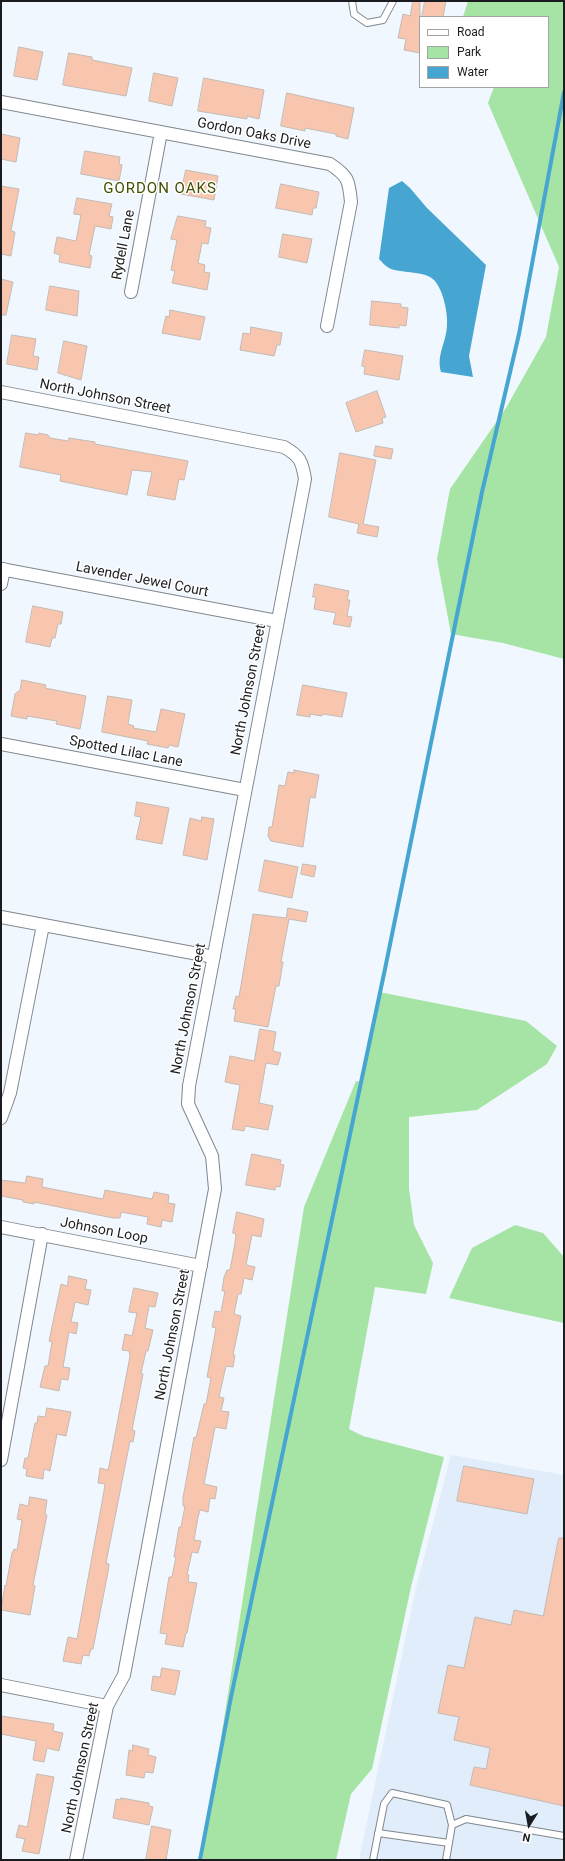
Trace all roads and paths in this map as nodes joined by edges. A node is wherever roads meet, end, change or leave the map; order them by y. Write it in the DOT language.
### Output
graph roads {
  1 [pos="352,1"];
  2 [pos="393,1"];
  3 [pos="1,102"];
  4 [pos="161,132"];
  5 [pos="131,292"];
  6 [pos="327,326"];
  7 [pos="1,392"];
  8 [pos="2,569"];
  9 [pos="1,584"];
  10 [pos="277,621"];
  11 [pos="1,744"];
  12 [pos="245,790"];
  13 [pos="1,918"];
  14 [pos="43,925"];
  15 [pos="214,957"];
  16 [pos="1,1118"];
  17 [pos="1,1226"];
  18 [pos="42,1234"];
  19 [pos="201,1266"];
  20 [pos="1,1460"];
  21 [pos="1,1685"];
  22 [pos="107,1706"];
  23 [pos="452,1825"];
  24 [pos="378,1833"];
  25 [pos="564,1836"];
  26 [pos="449,1843"];
  27 [pos="76,1860"];
  28 [pos="373,1860"];
  29 [pos="446,1860"];
  1 -- 2 [label="lane"];
  3 -- 4 [label="street, Gordon Oaks Drive"];
  4 -- 5 [label="street, Rydell Lane"];
  4 -- 6 [label="street, Gordon Oaks Drive"];
  7 -- 10 [label="street, North Johnson Street"];
  8 -- 9 [label="street"];
  8 -- 10 [label="street, Lavender Jewel Court"];
  10 -- 12 [label="street, North Johnson Street"];
  11 -- 12 [label="street, Spotted Lilac Lane"];
  12 -- 15 [label="street, North Johnson Street"];
  13 -- 14 [label="street"];
  14 -- 15 [label="street"];
  14 -- 16 [label="street"];
  15 -- 19 [label="street, North Johnson Street"];
  17 -- 18 [label="street, Johnson Loop"];
  18 -- 19 [label="street, Johnson Loop"];
  18 -- 20 [label="street"];
  19 -- 22 [label="street, North Johnson Street"];
  21 -- 22 [label="street"];
  22 -- 27 [label="street, North Johnson Street"];
  23 -- 24 [label="lane"];
  23 -- 25 [label="lane"];
  23 -- 26 [label="lane"];
  24 -- 26 [label="lane"];
  24 -- 28 [label="lane"];
  26 -- 29 [label="lane"];
}
